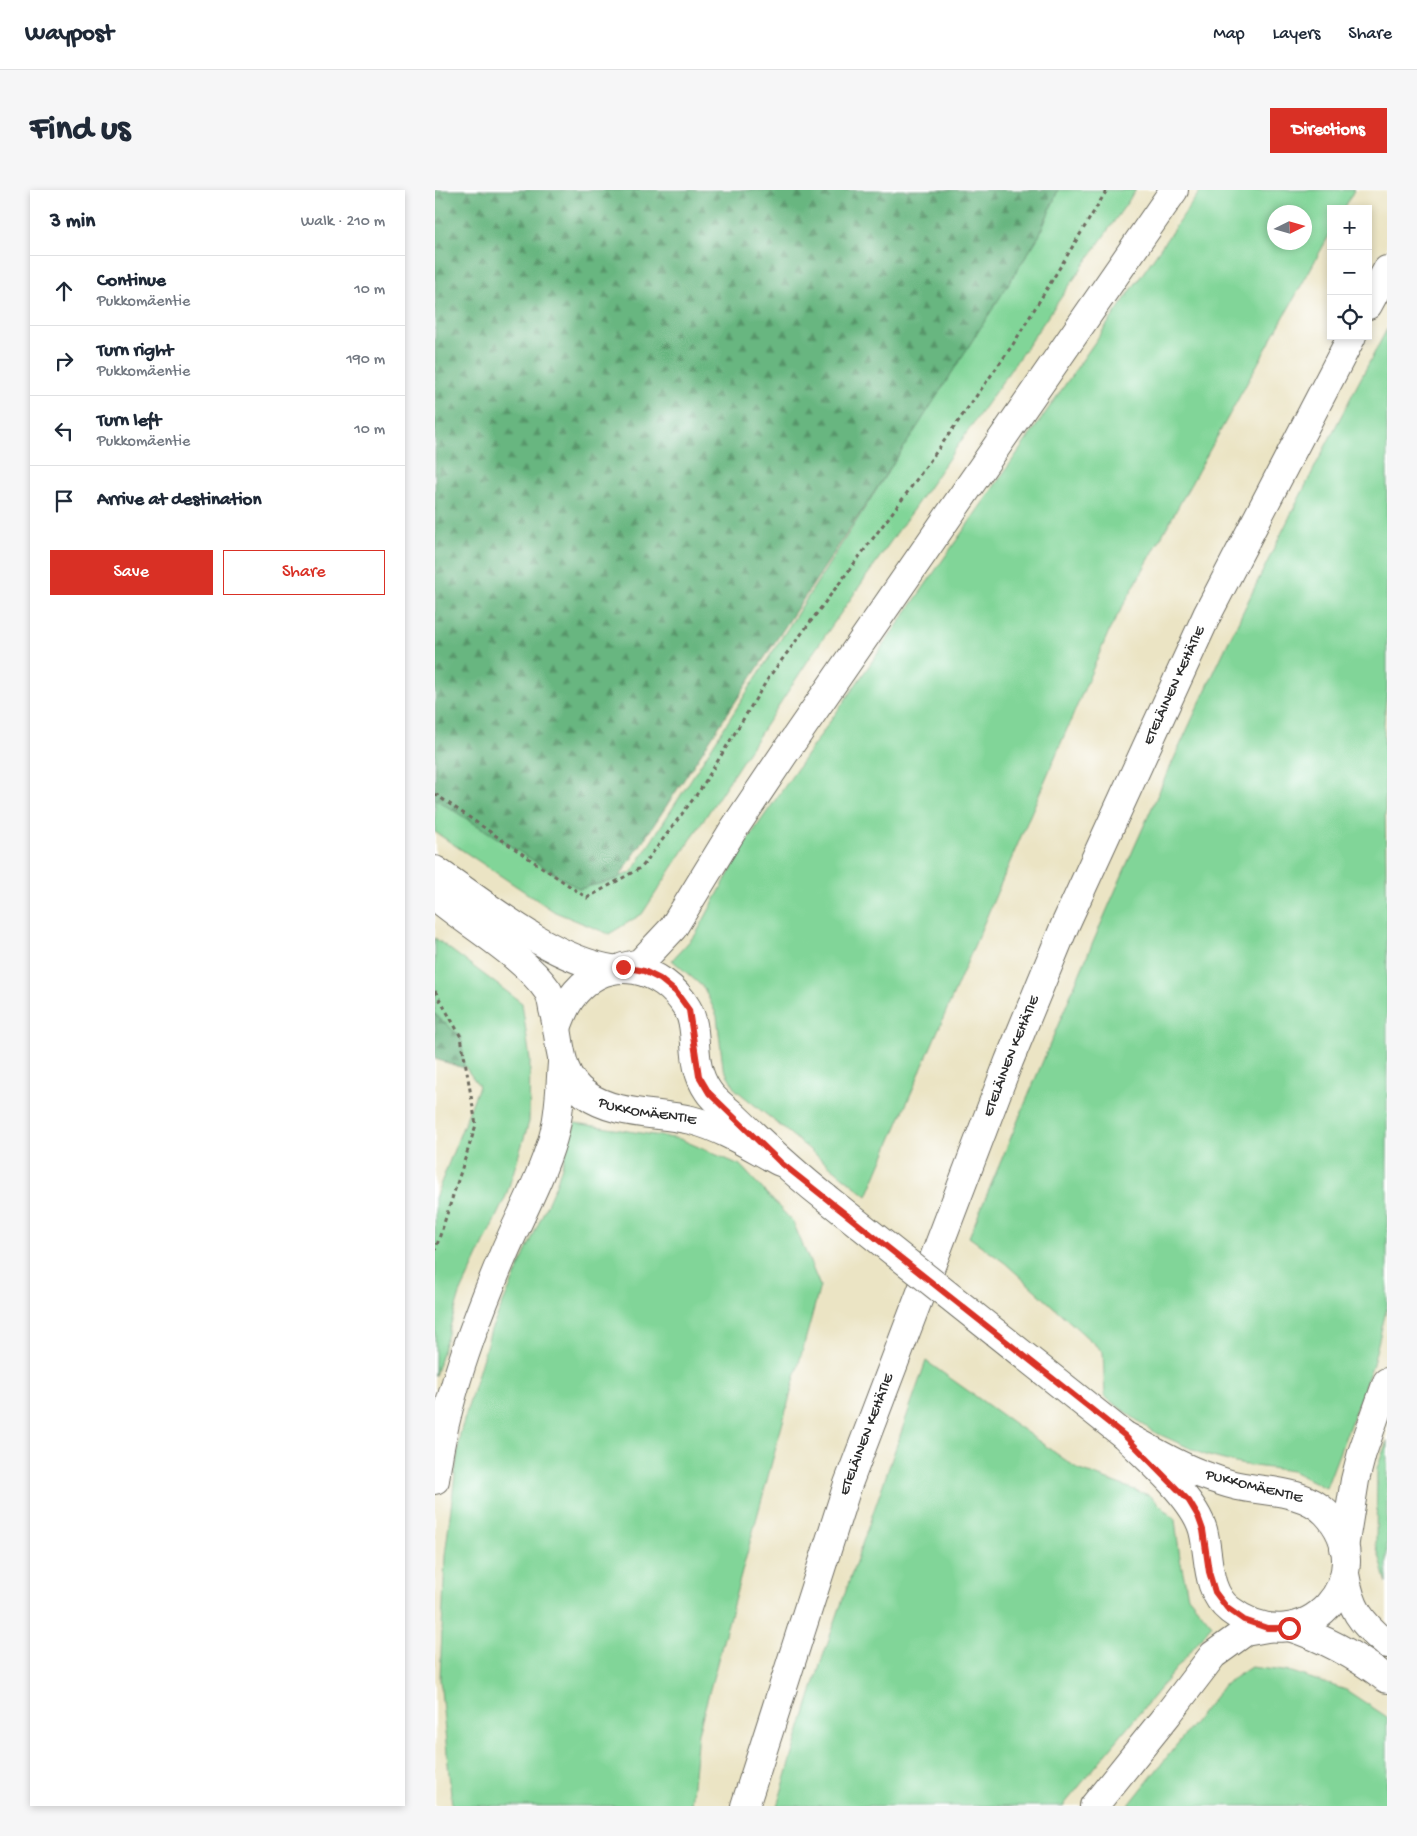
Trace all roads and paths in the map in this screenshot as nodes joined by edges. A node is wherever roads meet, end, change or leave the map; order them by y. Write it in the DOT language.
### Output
graph roads {
  1 [pos="1107,190"];
  2 [pos="1174,190"];
  3 [pos="1387,270"];
  4 [pos="1372,298"];
  5 [pos="1350,340"];
  6 [pos="435,794"];
  7 [pos="435,870"];
  8 [pos="435,896"];
  9 [pos="618,968"];
  10 [pos="435,991"];
  11 [pos="558,1024"];
  12 [pos="562,1063"];
  13 [pos="780,1162"];
  14 [pos="435,1251"];
  15 [pos="1387,1382"];
  16 [pos="1124,1435"];
  17 [pos="435,1480"];
  18 [pos="1345,1561"];
  19 [pos="1278,1628"];
  20 [pos="1387,1644"];
  21 [pos="1387,1679"];
  22 [pos="745,1806"];
  23 [pos="1094,1806"];
  1 -- 6 [label="path"];
  2 -- 9 [label="main road"];
  3 -- 4 [label="main road"];
  5 -- 22 [label="main road, ETELÄINEN KEHÄTIE"];
  7 -- 9 [label="main road, PUKKOMÄENTIE"];
  8 -- 11 [label="main road, PUKKOMÄENTIE"];
  9 -- 11 [label="main road, PUKKOMÄENTIE"];
  9 -- 13 [label="main road, PUKKOMÄENTIE"];
  10 -- 14 [label="path"];
  11 -- 12 [label="main road, PUKKOMÄENTIE"];
  12 -- 13 [label="main road, PUKKOMÄENTIE"];
  12 -- 17 [label="main road"];
  13 -- 16 [label="main road, PUKKOMÄENTIE, bridge"];
  15 -- 18 [label="main road"];
  16 -- 18 [label="main road, PUKKOMÄENTIE"];
  16 -- 19 [label="main road, PUKKOMÄENTIE"];
  18 -- 19 [label="main road"];
  18 -- 20 [label="main road"];
  19 -- 21 [label="main road, PUKKOMÄENTIE"];
  19 -- 23 [label="main road"];
}
